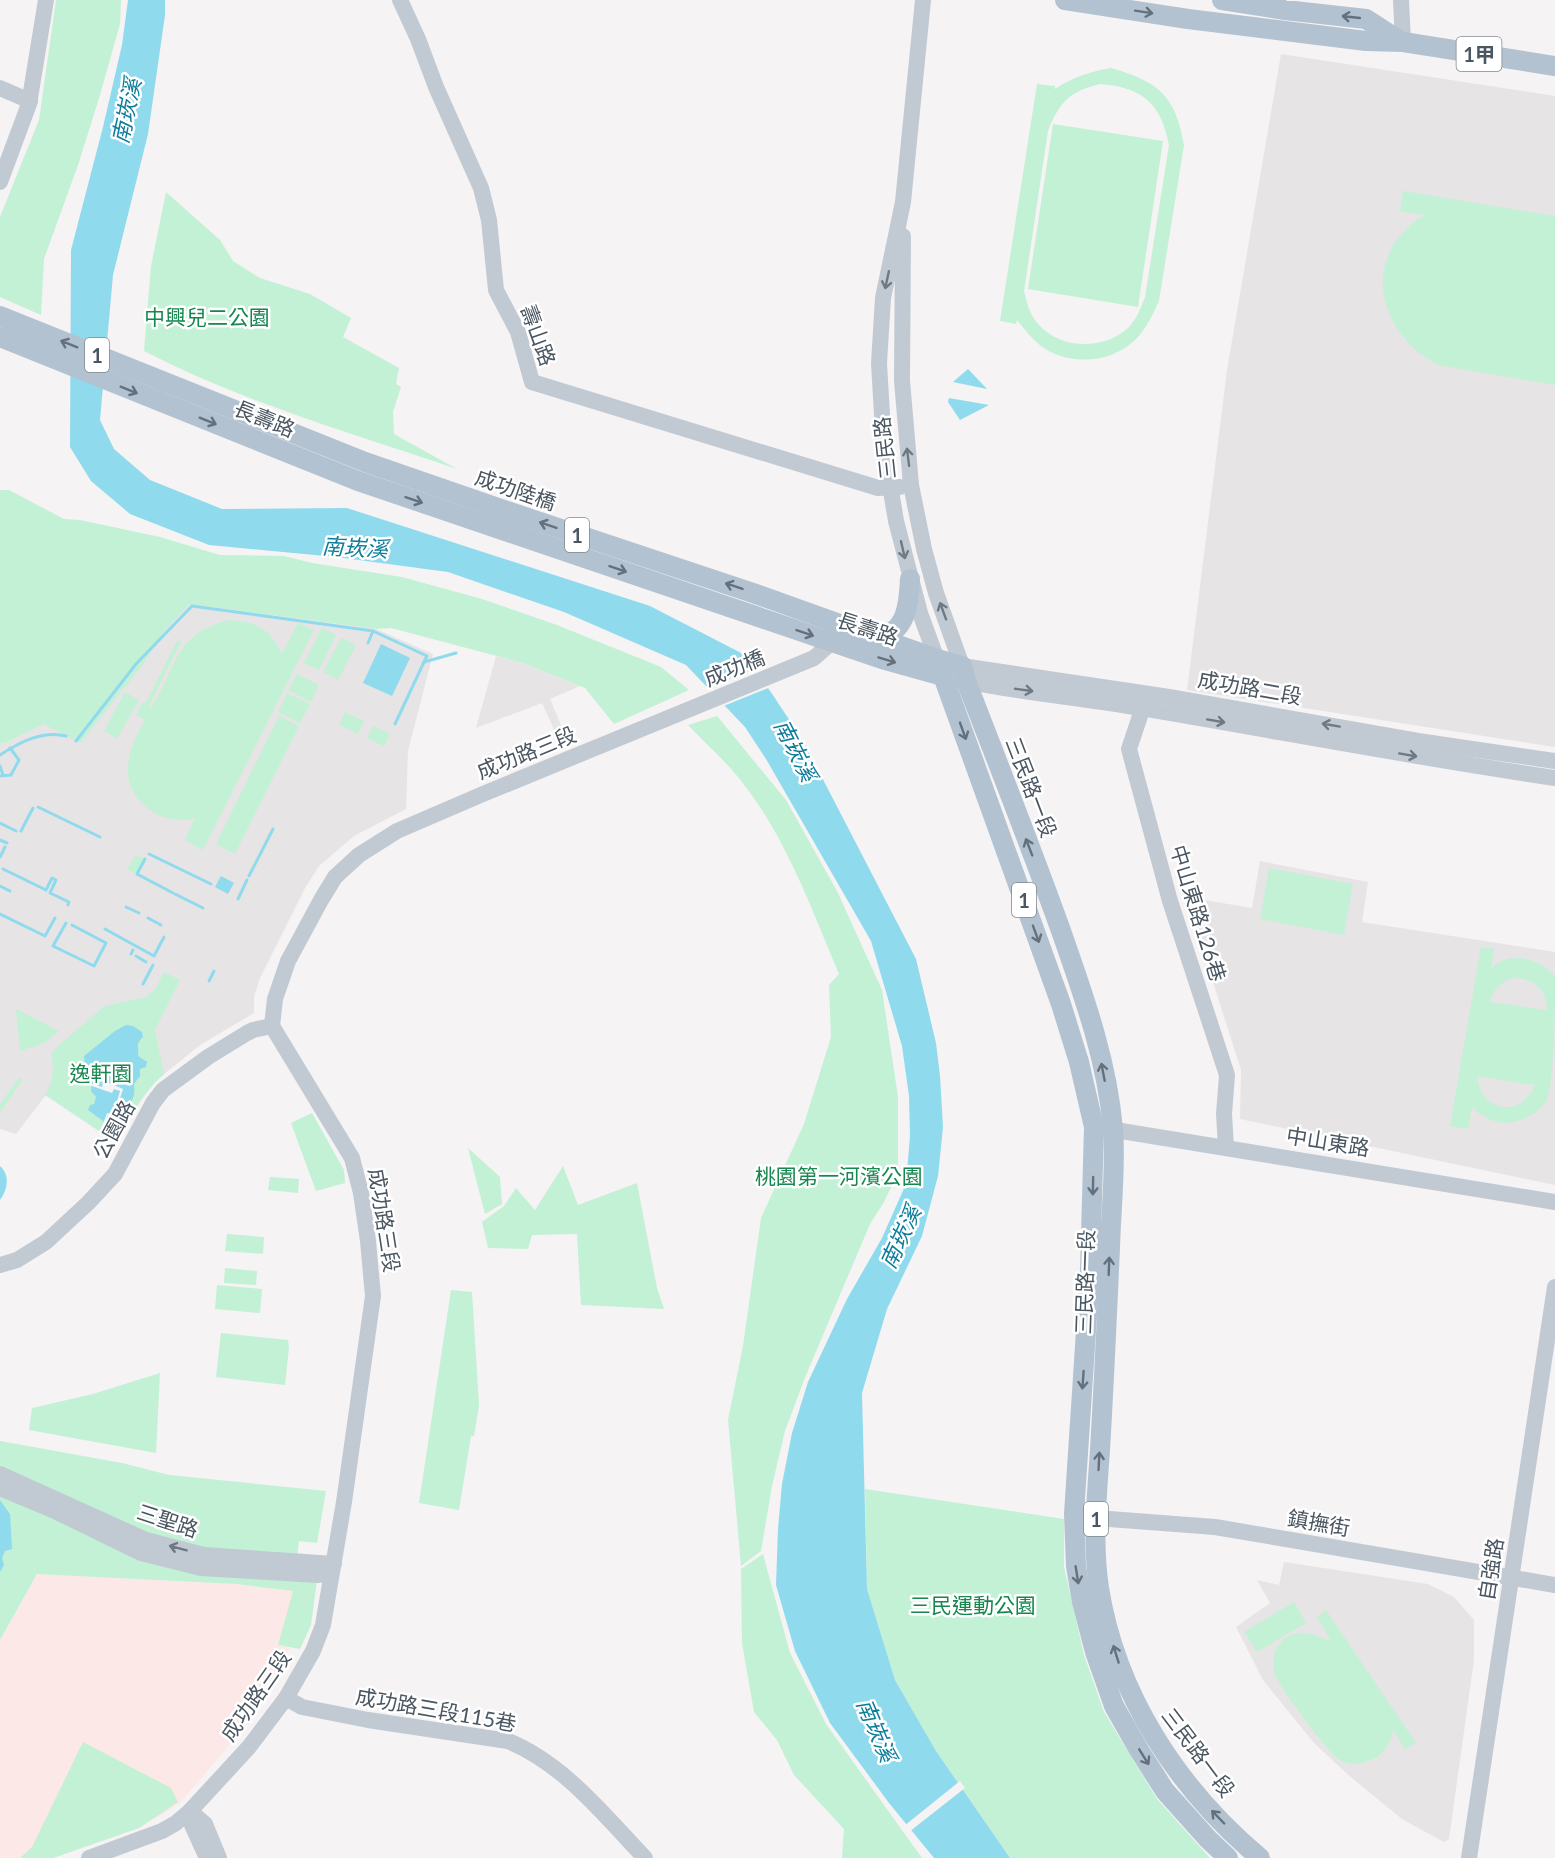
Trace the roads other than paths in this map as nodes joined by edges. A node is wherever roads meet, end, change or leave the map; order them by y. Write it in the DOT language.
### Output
graph roads {
  1 [pos="46,0"];
  2 [pos="400,0"];
  3 [pos="923,0"];
  4 [pos="1065,0"];
  5 [pos="1222,0"];
  6 [pos="1401,0"];
  7 [pos="1403,42"];
  8 [pos="1555,66"];
  9 [pos="0,89"];
  10 [pos="30,103"];
  11 [pos="0,182"];
  12 [pos="903,202"];
  13 [pos="0,316"];
  14 [pos="0,337"];
  15 [pos="365,462"];
  16 [pos="358,482"];
  17 [pos="912,485"];
  18 [pos="890,488"];
  19 [pos="910,579"];
  20 [pos="789,605"];
  21 [pos="839,623"];
  22 [pos="779,624"];
  23 [pos="877,636"];
  24 [pos="832,642"];
  25 [pos="940,667"];
  26 [pos="964,674"];
  27 [pos="1145,701"];
  28 [pos="695,706"];
  29 [pos="1551,769"];
  30 [pos="1042,880"];
  31 [pos="1019,886"];
  32 [pos="272,1026"];
  33 [pos="1103,1128"];
  34 [pos="1226,1147"];
  35 [pos="1555,1202"];
  36 [pos="0,1265"];
  37 [pos="1555,1287"];
  38 [pos="1547,1395"];
  39 [pos="0,1474"];
  40 [pos="0,1488"];
  41 [pos="1074,1514"];
  42 [pos="1096,1518"];
  43 [pos="333,1570"];
  44 [pos="1511,1578"];
  45 [pos="1555,1585"];
  46 [pos="286,1698"];
  47 [pos="190,1811"];
  48 [pos="89,1858"];
  49 [pos="207,1858"];
  50 [pos="219,1858"];
  51 [pos="645,1858"];
  52 [pos="1228,1858"];
  53 [pos="1260,1858"];
  54 [pos="1469,1858"];
  1 -- 10 [label="street"];
  2 -- 18 [label="street, 壽山路"];
  3 -- 12 [label="street, 三民路"];
  4 -- 7 [label="main road, 1甲, one-way"];
  7 -- 5 [label="main road, 1甲, one-way"];
  6 -- 7 [label="street"];
  7 -- 8 [label="main road, 1甲"];
  9 -- 10 [label="street"];
  10 -- 11 [label="street"];
  17 -- 12 [label="street, 三民路, one-way"];
  12 -- 18 [label="street, 三民路, one-way"];
  15 -- 13 [label="main road, 長壽路 / 1, one-way"];
  14 -- 16 [label="main road, 長壽路 / 1, one-way"];
  20 -- 15 [label="main road, 成功陸橋 / 1, one-way"];
  16 -- 22 [label="main road, 成功陸橋 / 1, one-way"];
  17 -- 18 [label="street, 壽山路"];
  26 -- 17 [label="street, 三民路, one-way"];
  18 -- 19 [label="street, 三民路, one-way"];
  19 -- 23 [label="main road"];
  19 -- 25 [label="street, 三民路"];
  20 -- 21 [label="main road, 長壽路 / 1"];
  21 -- 23 [label="main road, 長壽路 / 1"];
  21 -- 24 [label="street"];
  22 -- 24 [label="main road, 長壽路 / 1, one-way"];
  23 -- 25 [label="main road, 長壽路 / 1"];
  24 -- 25 [label="main road, 長壽路 / 1, one-way"];
  24 -- 28 [label="street, 成功橋"];
  25 -- 26 [label="main road, 成功路二段 / 1"];
  25 -- 31 [label="main road, 三民路一段 / 1, one-way"];
  26 -- 27 [label="street, 成功路二段"];
  30 -- 26 [label="main road, 三民路一段 / 1, one-way"];
  27 -- 29 [label="street, 成功路二段"];
  27 -- 34 [label="street, 中山東路126巷"];
  28 -- 32 [label="street, 成功路三段"];
  30 -- 31 [label="main road"];
  33 -- 30 [label="main road, 三民路一段 / 1, one-way"];
  31 -- 33 [label="main road, 三民路一段 / 1, one-way"];
  32 -- 36 [label="street, 公園路"];
  32 -- 43 [label="street, 成功路三段"];
  33 -- 34 [label="street, 中山東路"];
  33 -- 41 [label="main road, 三民路一段 / 1, one-way"];
  42 -- 33 [label="main road, 三民路一段 / 1, one-way"];
  34 -- 35 [label="street, 中山東路"];
  37 -- 38 [label="street, 自強路"];
  38 -- 44 [label="street, 自強路"];
  43 -- 39 [label="street, 三聖路, one-way"];
  40 -- 43 [label="street, 三聖路"];
  41 -- 42 [label="street, 鎮撫街"];
  41 -- 52 [label="main road, 三民路一段 / 1, one-way"];
  42 -- 44 [label="street, 鎮撫街"];
  53 -- 42 [label="main road, 三民路一段 / 1, one-way"];
  43 -- 46 [label="street, 成功路三段"];
  44 -- 45 [label="street, 鎮撫街"];
  44 -- 54 [label="street, 自強路"];
  46 -- 47 [label="street, 成功路三段"];
  46 -- 51 [label="street, 成功路三段115巷"];
  47 -- 48 [label="street, 成功路三段"];
  47 -- 49 [label="street"];
  47 -- 50 [label="street"];
}
